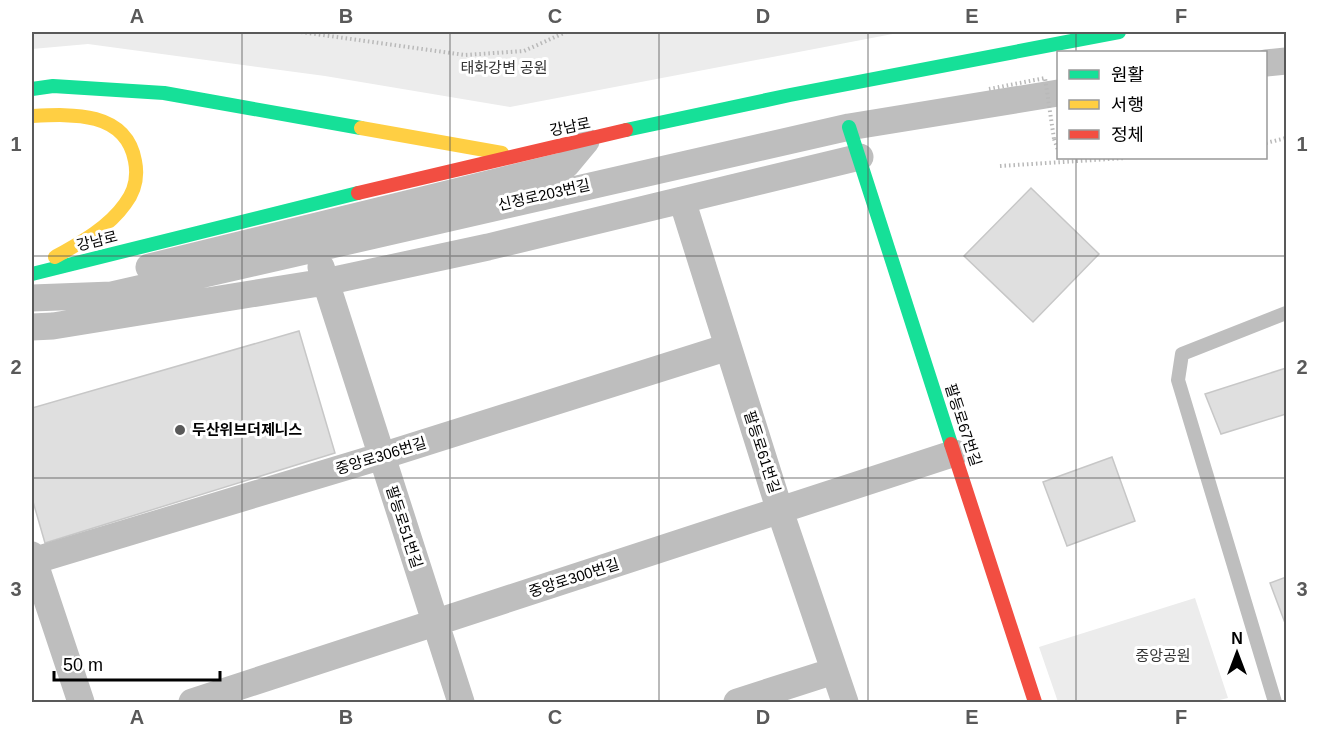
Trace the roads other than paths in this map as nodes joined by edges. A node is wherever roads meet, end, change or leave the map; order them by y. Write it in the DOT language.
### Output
graph roads {
  1 [pos="1119,32"];
  2 [pos="1287,61"];
  3 [pos="1267,63"];
  4 [pos="32,88"];
  5 [pos="1057,93"];
  6 [pos="32,116"];
  7 [pos="849,127"];
  8 [pos="586,141"];
  9 [pos="513,155"];
  10 [pos="860,157"];
  11 [pos="682,200"];
  12 [pos="315,247"];
  13 [pos="32,272"];
  14 [pos="325,282"];
  15 [pos="32,297"];
  16 [pos="1287,313"];
  17 [pos="32,327"];
  18 [pos="728,347"];
  19 [pos="955,453"];
  20 [pos="381,456"];
  21 [pos="780,510"];
  22 [pos="32,558"];
  23 [pos="435,623"];
  24 [pos="834,671"];
  25 [pos="81,702"];
  26 [pos="192,702"];
  27 [pos="461,702"];
  28 [pos="737,702"];
  29 [pos="844,702"];
  30 [pos="1035,702"];
  31 [pos="1275,702"];
  1 -- 8 [label="main road, 강남로"];
  2 -- 3 [label="street"];
  4 -- 9 [label="main road"];
  5 -- 7 [label="street, 신정로203번길"];
  6 -- 13 [label="main road"];
  7 -- 10 [label="main road, 팔등로67번길"];
  7 -- 12 [label="street, 신정로203번길"];
  8 -- 9 [label="main road, 강남로"];
  8 -- 15 [label="street"];
  9 -- 13 [label="main road, 강남로"];
  10 -- 11 [label="street"];
  10 -- 19 [label="main road, 팔등로67번길"];
  11 -- 14 [label="street"];
  11 -- 18 [label="street, 팔등로61번길"];
  12 -- 14 [label="street, 팔등로51번길"];
  12 -- 15 [label="street, 신정로203번길"];
  14 -- 17 [label="street"];
  14 -- 20 [label="street, 팔등로51번길"];
  16 -- 31 [label="lane"];
  18 -- 20 [label="street, 중앙로306번길"];
  18 -- 21 [label="street, 팔등로61번길"];
  19 -- 21 [label="street, 중앙로300번길"];
  19 -- 30 [label="main road, 팔등로67번길"];
  20 -- 22 [label="street, 중앙로306번길"];
  20 -- 23 [label="street, 팔등로51번길"];
  21 -- 23 [label="street, 중앙로300번길"];
  21 -- 24 [label="street, 팔등로61번길"];
  22 -- 25 [label="street"];
  23 -- 26 [label="street, 중앙로300번길"];
  23 -- 27 [label="street, 팔등로51번길"];
  24 -- 28 [label="street"];
  24 -- 29 [label="street, 팔등로61번길"];
}
